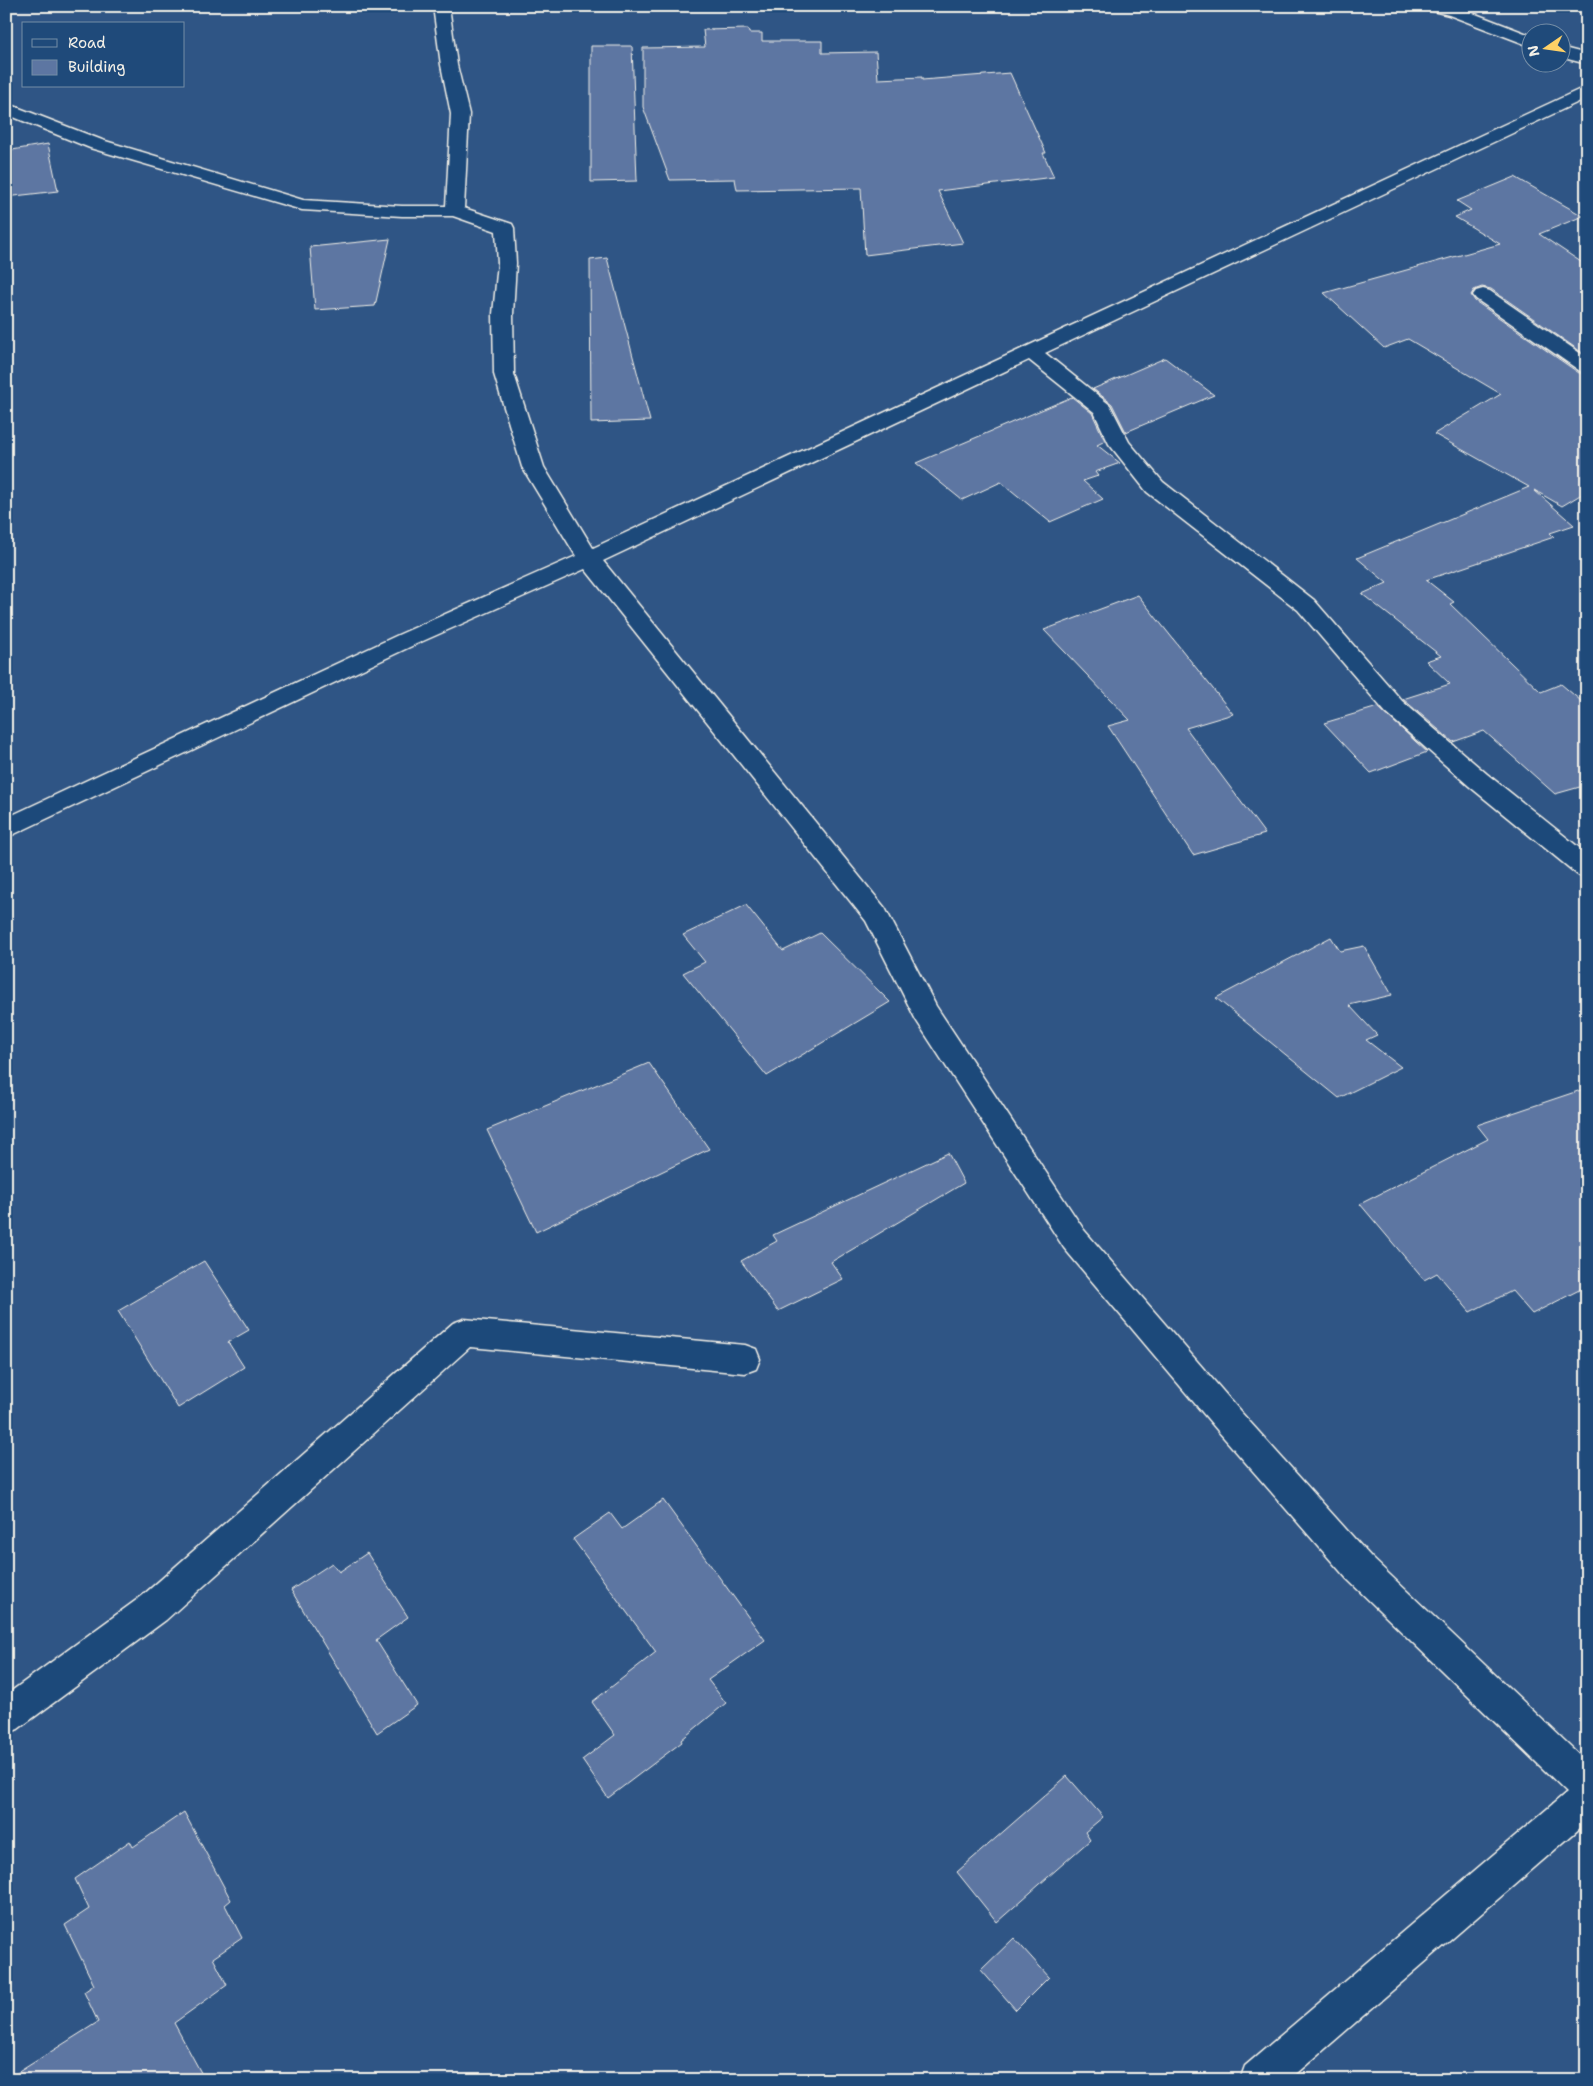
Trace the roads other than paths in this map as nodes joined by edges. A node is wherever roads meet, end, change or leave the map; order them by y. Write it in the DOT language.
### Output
graph roads {
  1 [pos="441,6"];
  2 [pos="1431,6"];
  3 [pos="1451,9"];
  4 [pos="1520,37"];
  5 [pos="1570,55"];
  6 [pos="1587,59"];
  7 [pos="1587,90"];
  8 [pos="6,108"];
  9 [pos="455,211"];
  10 [pos="1482,295"];
  11 [pos="1030,352"];
  12 [pos="1587,367"];
  13 [pos="589,559"];
  14 [pos="6,829"];
  15 [pos="1587,868"];
  16 [pos="745,1359"];
  17 [pos="6,1717"];
  18 [pos="1587,1787"];
  19 [pos="1587,1798"];
  20 [pos="1258,2080"];
  1 -- 9 [label="street"];
  2 -- 3 [label="street"];
  3 -- 4 [label="street"];
  5 -- 6 [label="street"];
  7 -- 11 [label="street"];
  8 -- 9 [label="street"];
  9 -- 13 [label="street"];
  10 -- 12 [label="street"];
  11 -- 13 [label="street"];
  11 -- 15 [label="street"];
  13 -- 14 [label="street"];
  13 -- 18 [label="street"];
  16 -- 17 [label="street"];
  19 -- 20 [label="street"];
}
